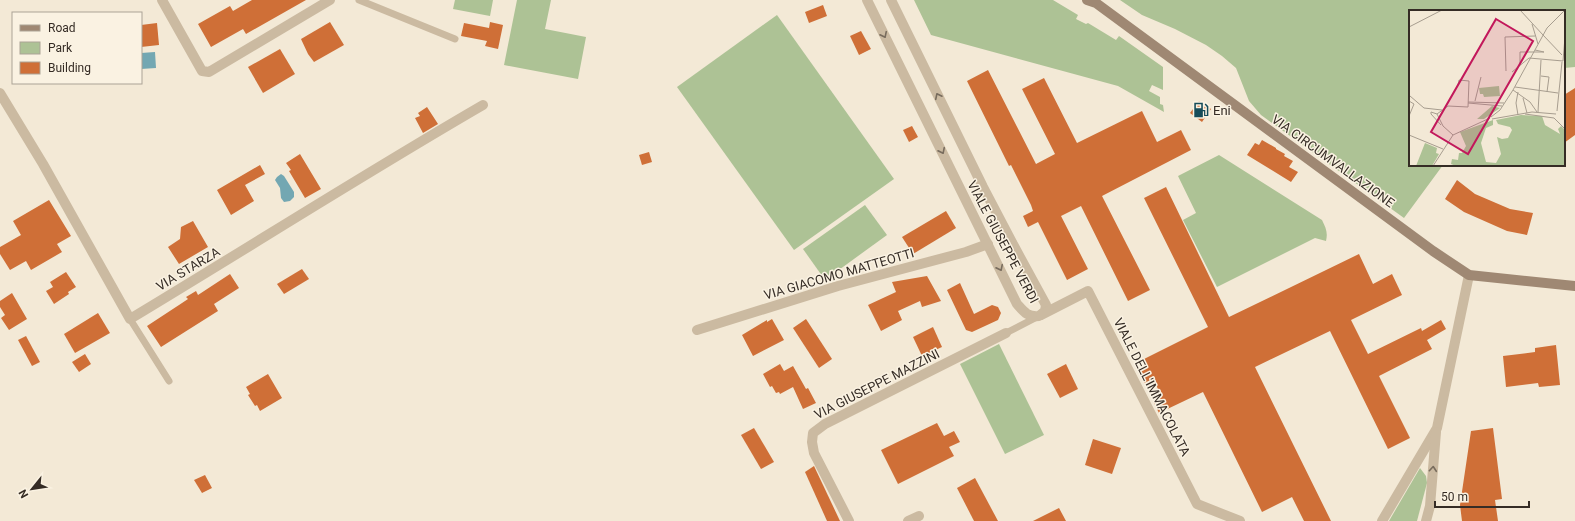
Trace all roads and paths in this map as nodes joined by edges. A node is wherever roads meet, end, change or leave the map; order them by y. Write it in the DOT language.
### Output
graph roads {
  1 [pos="162,0"];
  2 [pos="330,0"];
  3 [pos="359,0"];
  4 [pos="866,0"];
  5 [pos="892,0"];
  6 [pos="1093,1"];
  7 [pos="455,39"];
  8 [pos="0,93"];
  9 [pos="483,105"];
  10 [pos="988,244"];
  11 [pos="1469,275"];
  12 [pos="1575,286"];
  13 [pos="1039,316"];
  14 [pos="130,319"];
  15 [pos="697,330"];
  16 [pos="1006,333"];
  17 [pos="169,381"];
  18 [pos="1437,428"];
  19 [pos="919,516"];
  20 [pos="848,521"];
  21 [pos="908,521"];
  22 [pos="1240,521"];
  23 [pos="1382,521"];
  24 [pos="1426,521"];
  1 -- 2 [label="street"];
  3 -- 7 [label="lane"];
  4 -- 10 [label="street, VIALE GIUSEPPE VERDI, one-way"];
  13 -- 5 [label="street, VIALE GIUSEPPE VERDI, one-way"];
  6 -- 11 [label="street, VIA CIRCUMVALLAZIONE"];
  8 -- 14 [label="street"];
  9 -- 14 [label="street, VIA STARZA"];
  10 -- 13 [label="street, VIALE GIUSEPPE VERDI, one-way"];
  10 -- 15 [label="street, VIA GIACOMO MATTEOTTI"];
  11 -- 12 [label="street, VIA CIRCUMVALLAZIONE"];
  11 -- 18 [label="street"];
  13 -- 16 [label="lane, VIA GIUSEPPE MAZZINI"];
  13 -- 22 [label="street, VIALE DELL'IMMACOLATA"];
  14 -- 17 [label="lane"];
  16 -- 20 [label="street, VIA GIUSEPPE MAZZINI"];
  18 -- 23 [label="street"];
  24 -- 18 [label="street, one-way"];
  19 -- 21 [label="street"];
}
